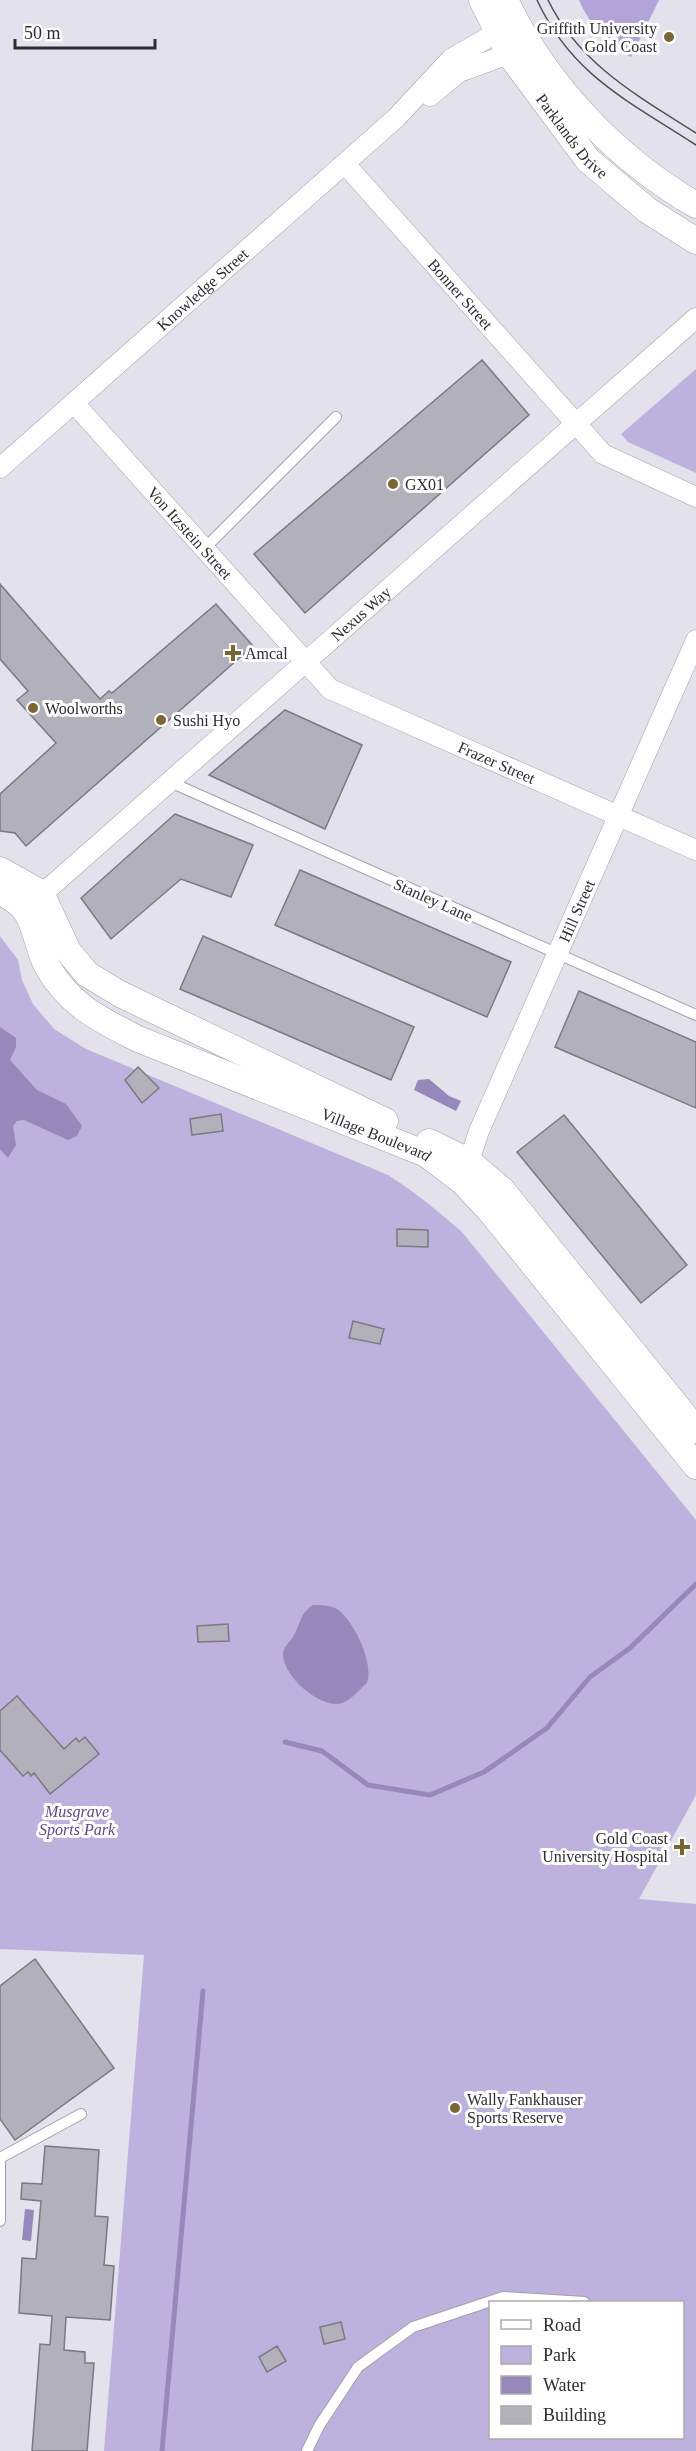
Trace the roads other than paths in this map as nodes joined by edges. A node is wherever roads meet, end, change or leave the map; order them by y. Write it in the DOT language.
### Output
graph roads {
  1 [pos="482,0"];
  2 [pos="506,18"];
  3 [pos="520,51"];
  4 [pos="404,110"];
  5 [pos="345,164"];
  6 [pos="696,206"];
  7 [pos="696,241"];
  8 [pos="696,318"];
  9 [pos="75,403"];
  10 [pos="336,417"];
  11 [pos="575,425"];
  12 [pos="0,468"];
  13 [pos="696,497"];
  14 [pos="205,548"];
  15 [pos="696,640"];
  16 [pos="304,663"];
  17 [pos="170,782"];
  18 [pos="618,816"];
  19 [pos="696,850"];
  20 [pos="0,870"];
  21 [pos="0,890"];
  22 [pos="33,902"];
  23 [pos="557,955"];
  24 [pos="696,1015"];
  25 [pos="466,1171"];
  26 [pos="696,1430"];
  27 [pos="696,1466"];
  28 [pos="81,2114"];
  29 [pos="0,2158"];
  30 [pos="0,2221"];
  31 [pos="491,2301"];
  32 [pos="568,2301"];
  33 [pos="489,2302"];
  34 [pos="307,2451"];
  1 -- 2 [label="street, Parklands Drive"];
  2 -- 3 [label="street, Parklands Drive"];
  2 -- 4 [label="street, Knowledge Street"];
  3 -- 4 [label="street, Knowledge Street"];
  3 -- 6 [label="street, Parklands Drive"];
  3 -- 7 [label="street, Parklands Drive"];
  4 -- 5 [label="street, Knowledge Street"];
  5 -- 9 [label="street, Knowledge Street"];
  5 -- 11 [label="street, Bonner Street"];
  8 -- 11 [label="street, Nexus Way"];
  9 -- 12 [label="street, Knowledge Street"];
  9 -- 14 [label="street, Von Itzstein Street"];
  10 -- 14 [label="lane"];
  11 -- 13 [label="street"];
  11 -- 16 [label="street, Nexus Way"];
  14 -- 16 [label="street, Von Itzstein Street"];
  15 -- 18 [label="street, Hill Street"];
  16 -- 17 [label="street, Nexus Way"];
  16 -- 18 [label="street, Frazer Street"];
  17 -- 22 [label="street, Nexus Way"];
  17 -- 23 [label="lane, Stanley Lane"];
  18 -- 19 [label="street, Frazer Street"];
  18 -- 23 [label="street, Hill Street"];
  20 -- 22 [label="street"];
  21 -- 22 [label="street, Village Boulevard"];
  22 -- 25 [label="street, Village Boulevard"];
  23 -- 24 [label="lane, Stanley Lane"];
  23 -- 25 [label="street, Hill Street"];
  25 -- 26 [label="street, Village Boulevard"];
  25 -- 27 [label="street, Village Boulevard"];
  28 -- 29 [label="lane"];
  29 -- 30 [label="lane"];
  31 -- 32 [label="lane"];
  33 -- 34 [label="lane"];
}
